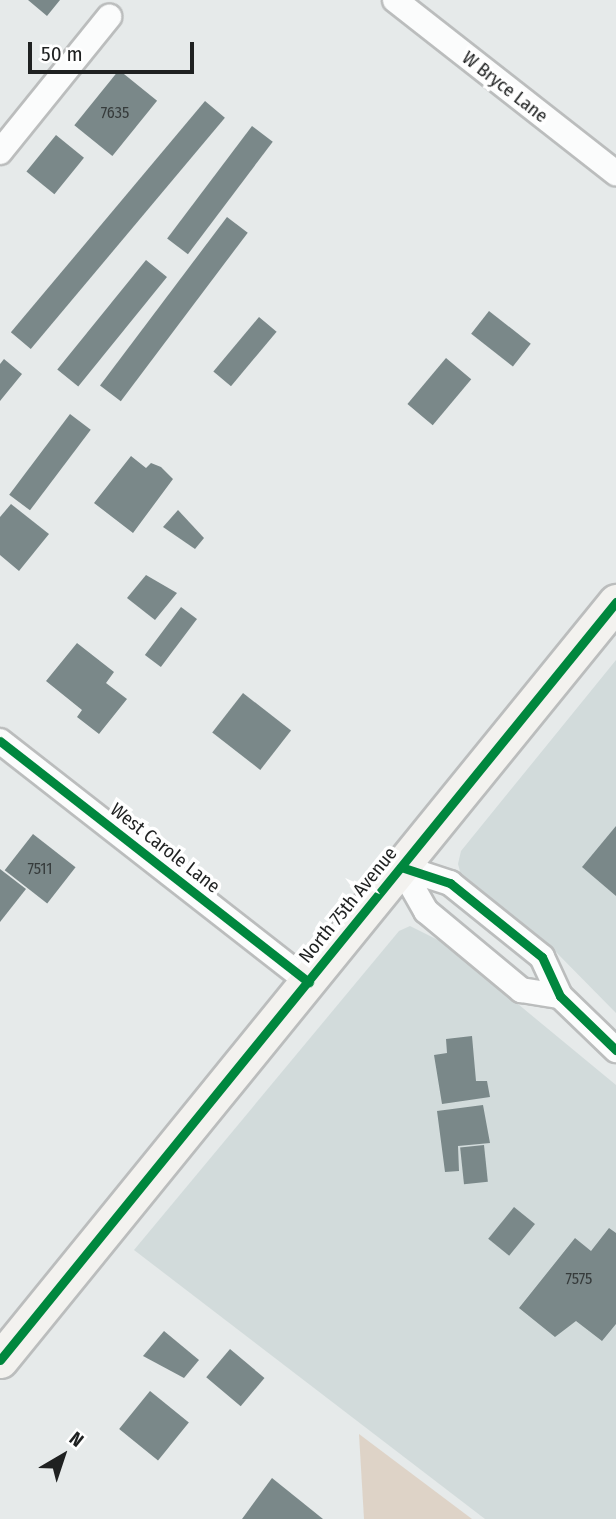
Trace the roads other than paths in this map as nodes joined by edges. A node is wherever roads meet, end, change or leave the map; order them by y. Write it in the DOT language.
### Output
graph roads {
  1 [pos="395,0"];
  2 [pos="109,17"];
  3 [pos="0,152"];
  4 [pos="616,173"];
  5 [pos="616,602"];
  6 [pos="0,741"];
  7 [pos="401,867"];
  8 [pos="309,982"];
  9 [pos="560,996"];
  10 [pos="616,1051"];
  11 [pos="0,1360"];
  1 -- 4 [label="street, W Bryce Lane"];
  2 -- 3 [label="street"];
  5 -- 7 [label="main road, North 75th Avenue"];
  6 -- 8 [label="street, West Carole Lane"];
  7 -- 8 [label="main road, North 75th Avenue"];
  7 -- 9 [label="street"];
  7 -- 9 [label="street"];
  8 -- 11 [label="main road, North 75th Avenue"];
  9 -- 10 [label="street"];
}
